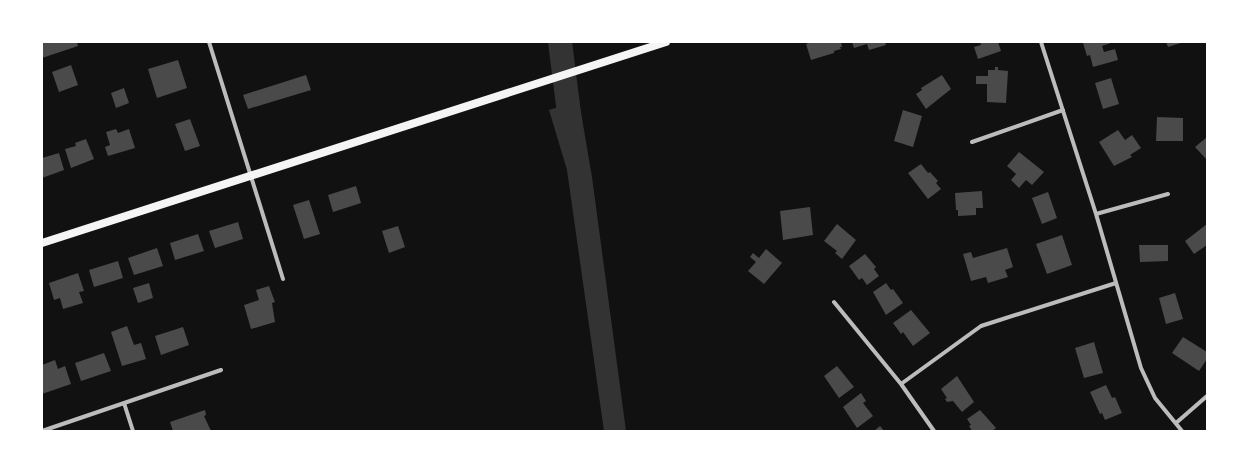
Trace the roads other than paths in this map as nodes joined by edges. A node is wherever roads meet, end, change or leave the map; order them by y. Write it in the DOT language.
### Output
graph roads {
  1 [pos="209,42"];
  2 [pos="666,42"];
  3 [pos="1040,42"];
  4 [pos="1063,110"];
  5 [pos="972,142"];
  6 [pos="250,174"];
  7 [pos="1168,194"];
  8 [pos="1096,214"];
  9 [pos="42,243"];
  10 [pos="284,279"];
  11 [pos="1116,283"];
  12 [pos="834,302"];
  13 [pos="221,370"];
  14 [pos="901,384"];
  15 [pos="1207,396"];
  16 [pos="124,403"];
  17 [pos="1176,423"];
  18 [pos="42,431"];
  19 [pos="133,431"];
  20 [pos="934,431"];
  21 [pos="1182,431"];
  1 -- 6 [label="street"];
  2 -- 6 [label="main road"];
  3 -- 4 [label="street"];
  4 -- 5 [label="street"];
  4 -- 8 [label="street"];
  6 -- 9 [label="main road"];
  6 -- 10 [label="street"];
  7 -- 8 [label="street"];
  8 -- 11 [label="street"];
  11 -- 14 [label="street"];
  11 -- 17 [label="street"];
  12 -- 14 [label="street"];
  13 -- 16 [label="street"];
  14 -- 20 [label="street"];
  15 -- 17 [label="street"];
  16 -- 18 [label="street"];
  16 -- 19 [label="street"];
  17 -- 21 [label="street"];
}
